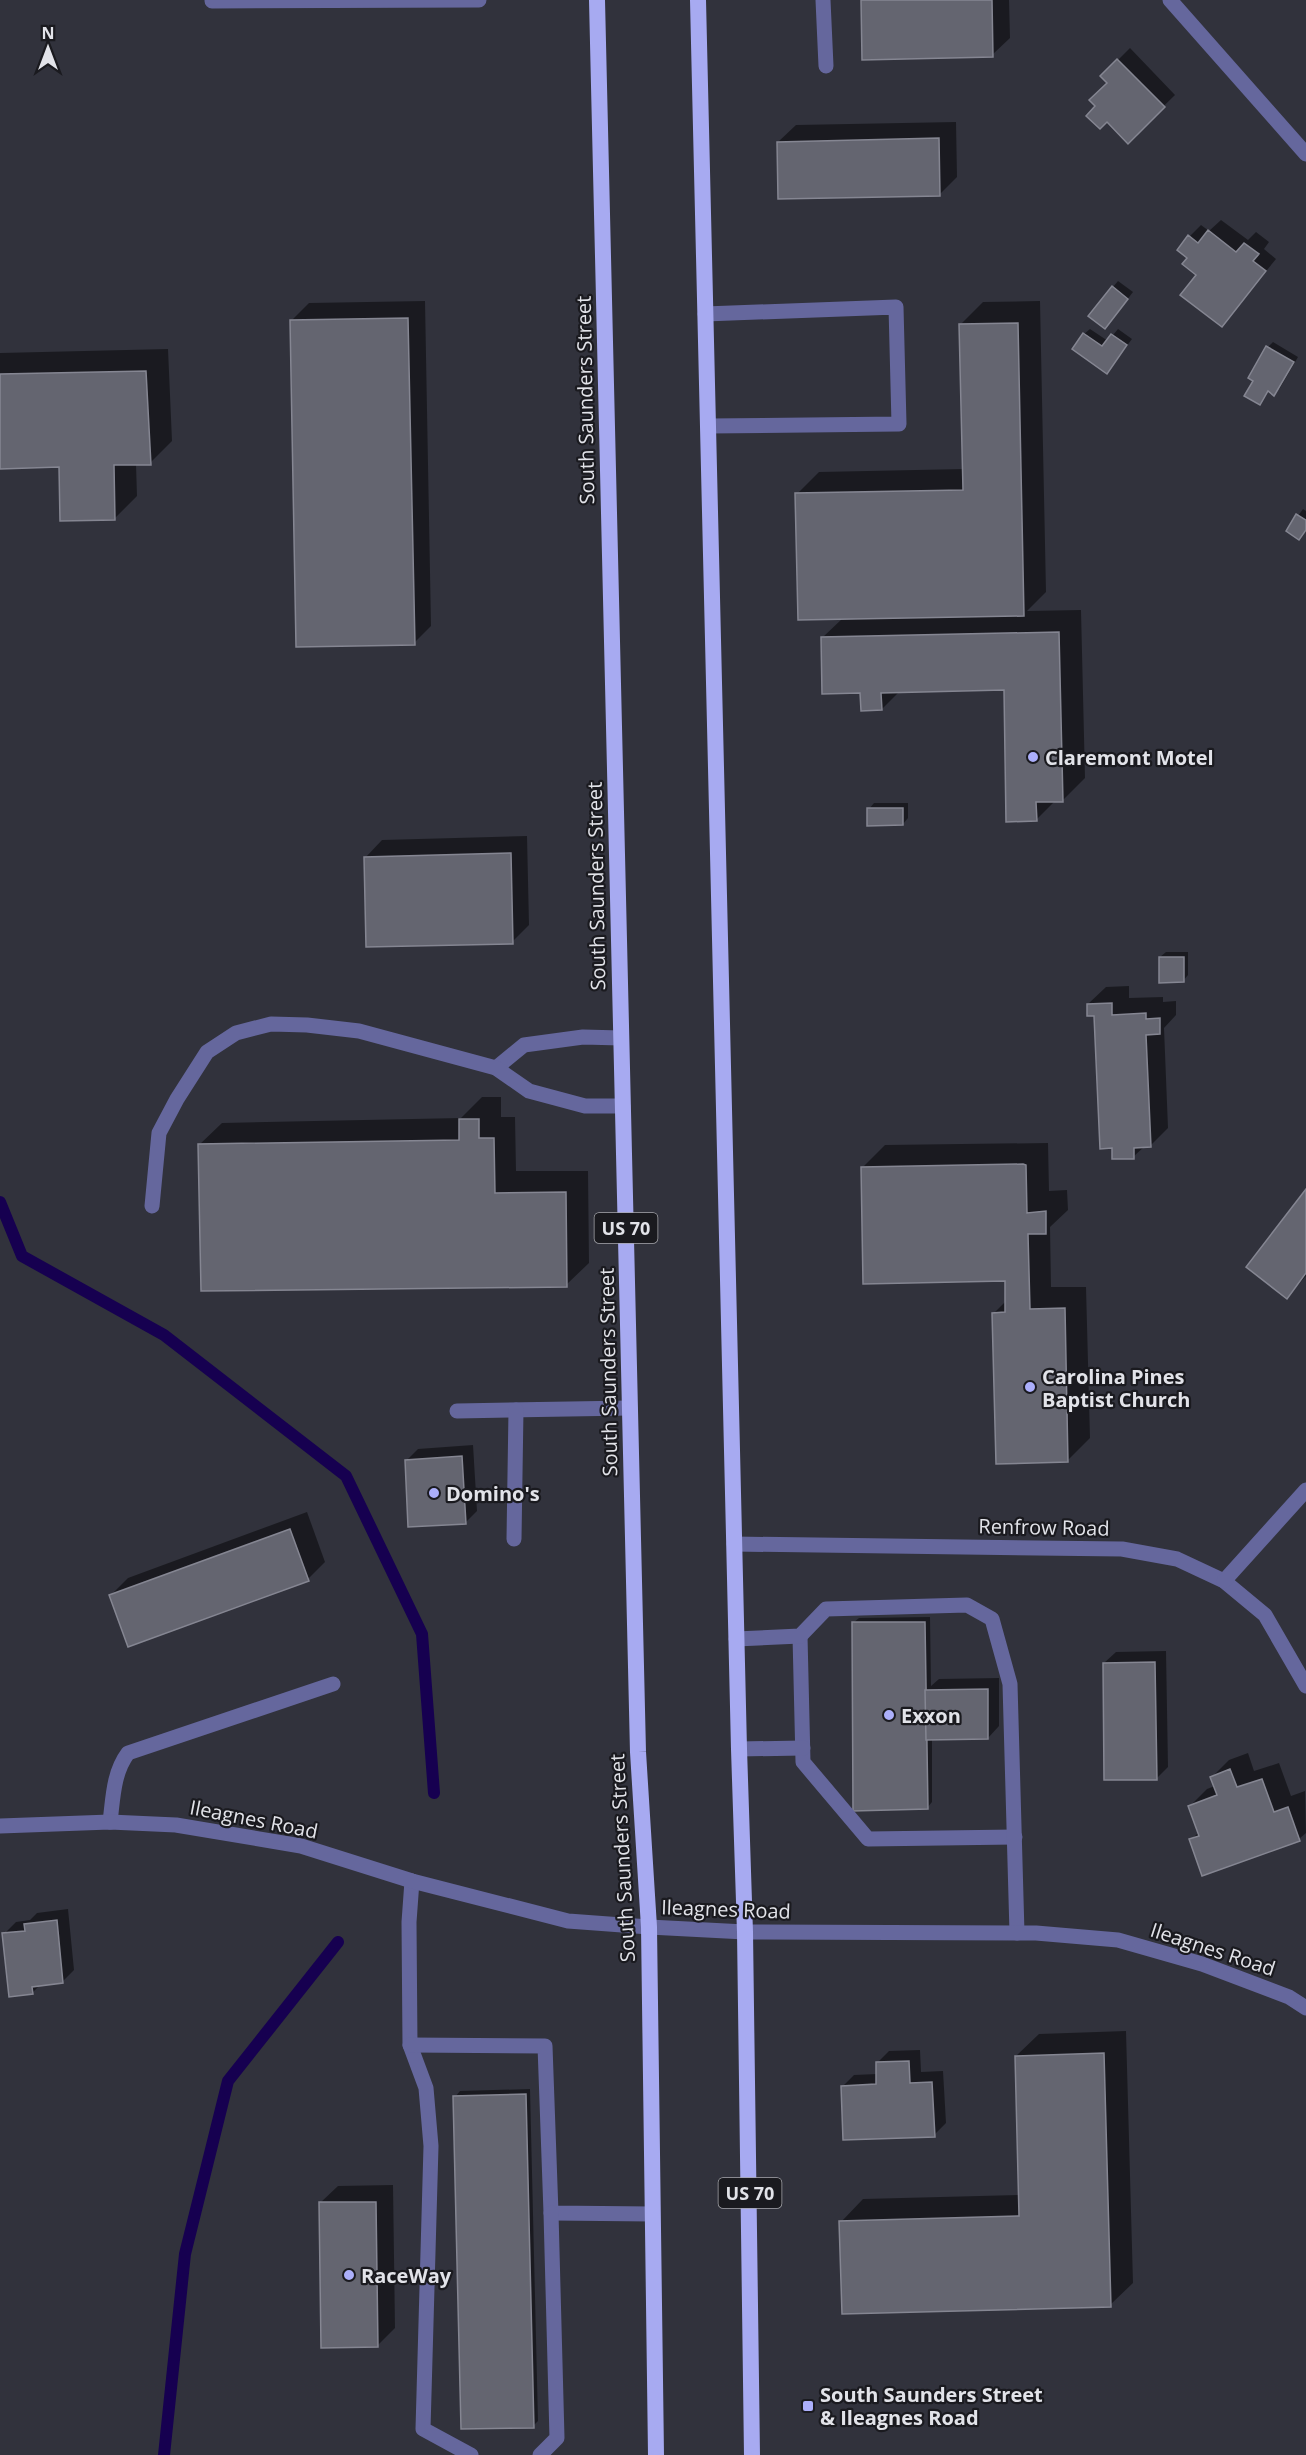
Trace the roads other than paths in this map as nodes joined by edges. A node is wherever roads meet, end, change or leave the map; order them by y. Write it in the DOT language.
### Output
graph roads {
  1 [pos="339,0"];
  2 [pos="462,0"];
  3 [pos="479,0"];
  4 [pos="590,0"];
  5 [pos="597,0"];
  6 [pos="698,0"];
  7 [pos="823,0"];
  8 [pos="1170,0"];
  9 [pos="212,1"];
  10 [pos="826,66"];
  11 [pos="1306,154"];
  12 [pos="705,314"];
  13 [pos="708,426"];
  14 [pos="621,1038"];
  15 [pos="496,1068"];
  16 [pos="623,1106"];
  17 [pos="152,1206"];
  18 [pos="630,1408"];
  19 [pos="516,1410"];
  20 [pos="456,1411"];
  21 [pos="1306,1490"];
  22 [pos="514,1539"];
  23 [pos="734,1544"];
  24 [pos="1224,1581"];
  25 [pos="800,1636"];
  26 [pos="736,1639"];
  27 [pos="333,1684"];
  28 [pos="1306,1686"];
  29 [pos="803,1748"];
  30 [pos="739,1749"];
  31 [pos="110,1822"];
  32 [pos="0,1826"];
  33 [pos="1015,1837"];
  34 [pos="412,1881"];
  35 [pos="649,1927"];
  36 [pos="746,1932"];
  37 [pos="1017,1933"];
  38 [pos="1306,2008"];
  39 [pos="410,2045"];
  40 [pos="551,2213"];
  41 [pos="652,2214"];
  42 [pos="471,2455"];
  43 [pos="540,2455"];
  44 [pos="656,2455"];
  45 [pos="752,2455"];
  1 -- 2 [label="street"];
  1 -- 9 [label="street"];
  2 -- 3 [label="street"];
  4 -- 5 [label="street"];
  5 -- 14 [label="highway, South Saunders Street / US 70"];
  6 -- 12 [label="highway, US 70"];
  7 -- 10 [label="street"];
  8 -- 11 [label="street"];
  12 -- 13 [label="highway, US 70"];
  12 -- 13 [label="street"];
  13 -- 23 [label="highway, US 70"];
  14 -- 15 [label="street"];
  14 -- 16 [label="highway, South Saunders Street / US 70"];
  15 -- 16 [label="street"];
  15 -- 17 [label="street"];
  16 -- 18 [label="highway, South Saunders Street / US 70"];
  18 -- 19 [label="street"];
  18 -- 35 [label="highway, South Saunders Street / US 70"];
  19 -- 20 [label="street"];
  19 -- 22 [label="street"];
  21 -- 24 [label="street"];
  23 -- 24 [label="street, Renfrow Road"];
  23 -- 26 [label="highway, US 70"];
  24 -- 28 [label="street, Renfrow Road"];
  25 -- 26 [label="street"];
  25 -- 29 [label="street"];
  25 -- 33 [label="street"];
  26 -- 30 [label="highway, US 70"];
  27 -- 31 [label="street"];
  29 -- 30 [label="street"];
  29 -- 33 [label="street"];
  30 -- 36 [label="highway, US 70"];
  31 -- 32 [label="street, Ileagnes Road"];
  31 -- 34 [label="street, Ileagnes Road"];
  33 -- 37 [label="street"];
  34 -- 35 [label="street, Ileagnes Road"];
  34 -- 39 [label="street"];
  35 -- 36 [label="street, Ileagnes Road"];
  35 -- 41 [label="highway, South Saunders Street / US 70"];
  36 -- 37 [label="street, Ileagnes Road"];
  36 -- 45 [label="highway, US 70"];
  37 -- 38 [label="street, Ileagnes Road"];
  39 -- 40 [label="street"];
  39 -- 42 [label="street"];
  40 -- 41 [label="street"];
  40 -- 43 [label="street"];
  41 -- 44 [label="highway, South Saunders Street / US 70"];
}
